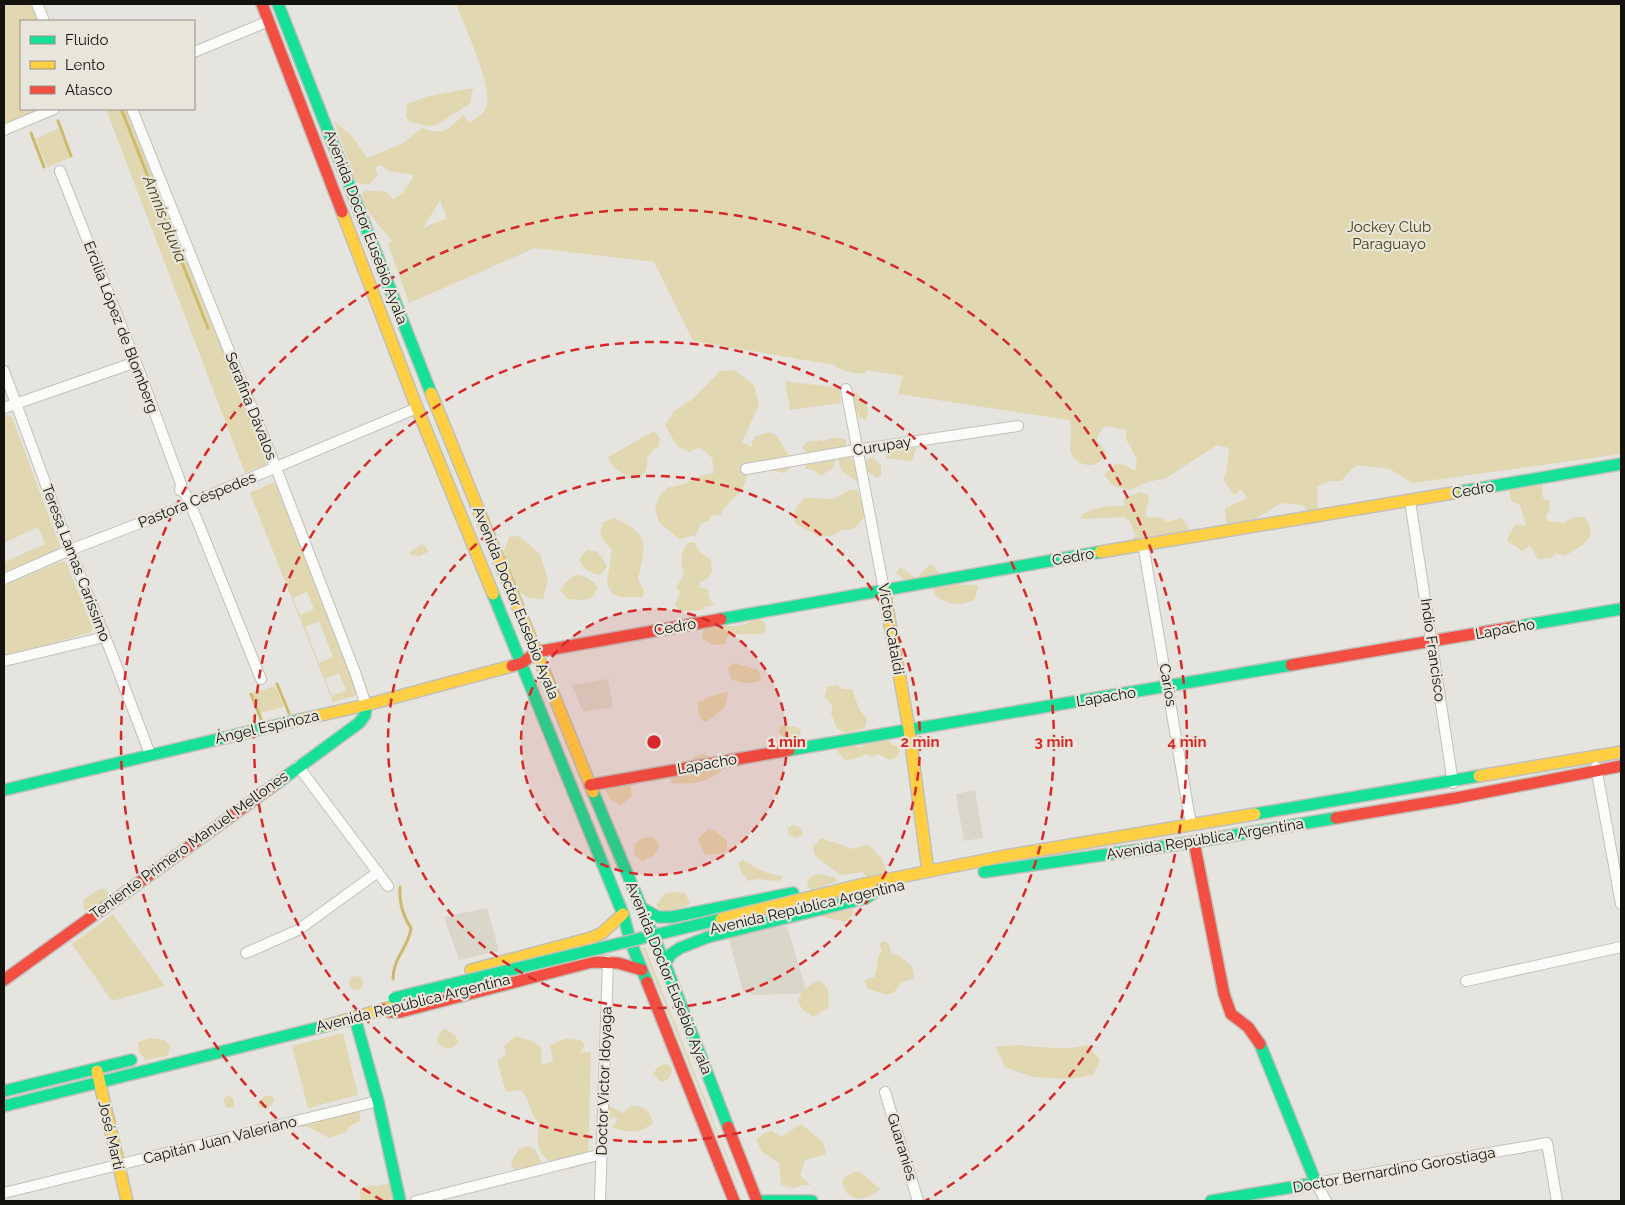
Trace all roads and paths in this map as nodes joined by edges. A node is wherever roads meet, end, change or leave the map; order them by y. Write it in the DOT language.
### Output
graph roads {
  1 [pos="37,4"];
  2 [pos="262,4"];
  3 [pos="278,4"];
  4 [pos="44,20"];
  5 [pos="269,21"];
  6 [pos="195,52"];
  7 [pos="52,110"];
  8 [pos="132,110"];
  9 [pos="4,130"];
  10 [pos="60,171"];
  11 [pos="136,362"];
  12 [pos="4,371"];
  13 [pos="846,389"];
  14 [pos="16,404"];
  15 [pos="4,408"];
  16 [pos="417,408"];
  17 [pos="1018,426"];
  18 [pos="452,445"];
  19 [pos="856,450"];
  20 [pos="1621,464"];
  21 [pos="276,468"];
  22 [pos="746,469"];
  23 [pos="1410,501"];
  24 [pos="190,504"];
  25 [pos="1143,544"];
  26 [pos="70,550"];
  27 [pos="4,578"];
  28 [pos="884,590"];
  29 [pos="1621,609"];
  30 [pos="105,637"];
  31 [pos="1432,641"];
  32 [pos="529,658"];
  33 [pos="4,661"];
  34 [pos="261,679"];
  35 [pos="1168,687"];
  36 [pos="366,705"];
  37 [pos="909,729"];
  38 [pos="1621,752"];
  39 [pos="150,754"];
  40 [pos="1594,756"];
  41 [pos="298,766"];
  42 [pos="1621,766"];
  43 [pos="1597,770"];
  44 [pos="1452,780"];
  45 [pos="590,785"];
  46 [pos="4,790"];
  47 [pos="1456,798"];
  48 [pos="1191,825"];
  49 [pos="1194,842"];
  50 [pos="1005,856"];
  51 [pos="1006,869"];
  52 [pos="928,871"];
  53 [pos="378,872"];
  54 [pos="388,886"];
  55 [pos="876,886"];
  56 [pos="1621,904"];
  57 [pos="640,907"];
  58 [pos="623,914"];
  59 [pos="1621,948"];
  60 [pos="246,953"];
  61 [pos="608,961"];
  62 [pos="665,964"];
  63 [pos="642,970"];
  64 [pos="4,980"];
  65 [pos="1466,981"];
  66 [pos="389,1004"];
  67 [pos="328,1013"];
  68 [pos="355,1018"];
  69 [pos="145,1057"];
  70 [pos="97,1068"];
  71 [pos="99,1081"];
  72 [pos="4,1091"];
  73 [pos="885,1092"];
  74 [pos="378,1101"];
  75 [pos="4,1106"];
  76 [pos="602,1154"];
  77 [pos="118,1164"];
  78 [pos="1316,1183"];
  79 [pos="4,1193"];
  80 [pos="127,1201"];
  81 [pos="400,1201"];
  82 [pos="416,1201"];
  83 [pos="600,1201"];
  84 [pos="734,1201"];
  85 [pos="757,1201"];
  86 [pos="812,1201"];
  87 [pos="918,1201"];
  88 [pos="1211,1201"];
  89 [pos="1326,1201"];
  90 [pos="1557,1201"];
  1 -- 4 [label="street"];
  2 -- 5 [label="main road, Avenida Doctor Eusebio Ayala"];
  3 -- 18 [label="main road, Avenida Doctor Eusebio Ayala"];
  5 -- 6 [label="street"];
  5 -- 16 [label="main road, Avenida Doctor Eusebio Ayala"];
  7 -- 9 [label="street"];
  8 -- 21 [label="street, Serafina Dávalos"];
  10 -- 11 [label="street, Ercilia López de Blomberg"];
  11 -- 14 [label="street"];
  11 -- 24 [label="street, Ercilia López de Blomberg"];
  12 -- 14 [label="street, Teresa Lamas Caríssimo"];
  13 -- 19 [label="street, Victor Cataldi"];
  14 -- 15 [label="street"];
  14 -- 26 [label="street, Teresa Lamas Caríssimo"];
  16 -- 18 [label="main road"];
  16 -- 21 [label="street, Pastora Céspedes"];
  16 -- 32 [label="main road, Avenida Doctor Eusebio Ayala"];
  17 -- 19 [label="street, Curupay"];
  18 -- 32 [label="main road, Avenida Doctor Eusebio Ayala"];
  19 -- 22 [label="street, Curupay"];
  19 -- 28 [label="street, Victor Cataldi"];
  20 -- 23 [label="main road, Cedro"];
  21 -- 24 [label="street, Pastora Céspedes"];
  21 -- 36 [label="street, Serafina Dávalos"];
  23 -- 25 [label="main road, Cedro"];
  23 -- 31 [label="street, Indio Francisco"];
  24 -- 26 [label="street, Pastora Céspedes"];
  24 -- 34 [label="street, Ercilia López de Blomberg"];
  25 -- 28 [label="main road, Cedro"];
  25 -- 35 [label="street, Carios"];
  26 -- 27 [label="street, Pastora Céspedes"];
  26 -- 30 [label="street, Teresa Lamas Caríssimo"];
  28 -- 32 [label="main road, Cedro"];
  28 -- 37 [label="main road, Victor Cataldi"];
  29 -- 31 [label="main road, Lapacho"];
  30 -- 33 [label="street"];
  30 -- 39 [label="street, Teresa Lamas Caríssimo"];
  31 -- 35 [label="main road, Lapacho"];
  31 -- 44 [label="street, Indio Francisco"];
  32 -- 36 [label="main road, Ángel Espinoza"];
  32 -- 45 [label="main road, Avenida Doctor Eusebio Ayala"];
  32 -- 58 [label="main road, Avenida Doctor Eusebio Ayala"];
  35 -- 37 [label="main road, Lapacho"];
  35 -- 48 [label="street, Carios"];
  36 -- 39 [label="main road, Ángel Espinoza"];
  36 -- 41 [label="main road, Teniente Primero Manuel Mellones"];
  37 -- 45 [label="main road, Lapacho"];
  37 -- 52 [label="main road, Victor Cataldi"];
  38 -- 40 [label="main road, Avenida República Argentina"];
  39 -- 46 [label="main road, Ángel Espinoza"];
  40 -- 43 [label="street"];
  40 -- 44 [label="main road, Avenida República Argentina"];
  41 -- 53 [label="street"];
  41 -- 64 [label="main road, Teniente Primero Manuel Mellones"];
  42 -- 43 [label="main road, Avenida República Argentina"];
  43 -- 47 [label="main road, Avenida República Argentina"];
  43 -- 56 [label="street"];
  44 -- 47 [label="street, Indio Francisco"];
  44 -- 48 [label="main road, Avenida República Argentina"];
  45 -- 57 [label="main road, Avenida Doctor Eusebio Ayala"];
  47 -- 49 [label="main road, Avenida República Argentina"];
  48 -- 50 [label="main road, Avenida República Argentina"];
  49 -- 51 [label="main road, Avenida República Argentina"];
  49 -- 78 [label="main road"];
  50 -- 51 [label="main road"];
  50 -- 52 [label="main road, Avenida República Argentina"];
  51 -- 55 [label="main road, Avenida República Argentina"];
  52 -- 55 [label="main road, Avenida República Argentina"];
  53 -- 54 [label="street"];
  53 -- 60 [label="street"];
  55 -- 57 [label="main road"];
  55 -- 62 [label="main road"];
  55 -- 66 [label="main road, Avenida República Argentina, bridge"];
  57 -- 62 [label="main road, Avenida Doctor Eusebio Ayala"];
  58 -- 63 [label="main road, Avenida Doctor Eusebio Ayala"];
  58 -- 66 [label="main road"];
  59 -- 65 [label="street"];
  61 -- 63 [label="main road"];
  61 -- 66 [label="main road"];
  61 -- 76 [label="street, Doctor Victor Idoyaga"];
  62 -- 85 [label="main road, Avenida Doctor Eusebio Ayala"];
  63 -- 84 [label="main road, Avenida Doctor Eusebio Ayala"];
  66 -- 67 [label="main road, Avenida República Argentina"];
  66 -- 68 [label="main road, Avenida República Argentina"];
  68 -- 71 [label="main road, Avenida República Argentina"];
  68 -- 74 [label="main road"];
  69 -- 70 [label="main road"];
  70 -- 71 [label="main road, José Martí"];
  70 -- 72 [label="main road"];
  71 -- 75 [label="main road, Avenida República Argentina"];
  71 -- 77 [label="main road, José Martí"];
  73 -- 87 [label="street, Guaranies"];
  74 -- 77 [label="street, Capitán Juan Valeriano"];
  74 -- 81 [label="main road"];
  76 -- 82 [label="street"];
  76 -- 83 [label="street, Doctor Victor Idoyaga"];
  77 -- 79 [label="street, Capitán Juan Valeriano"];
  77 -- 80 [label="main road, José Martí"];
  78 -- 88 [label="main road, Doctor Bernardino Gorostiaga"];
  78 -- 89 [label="street"];
  78 -- 90 [label="street, Doctor Bernardino Gorostiaga"];
  85 -- 86 [label="main road"];
}
